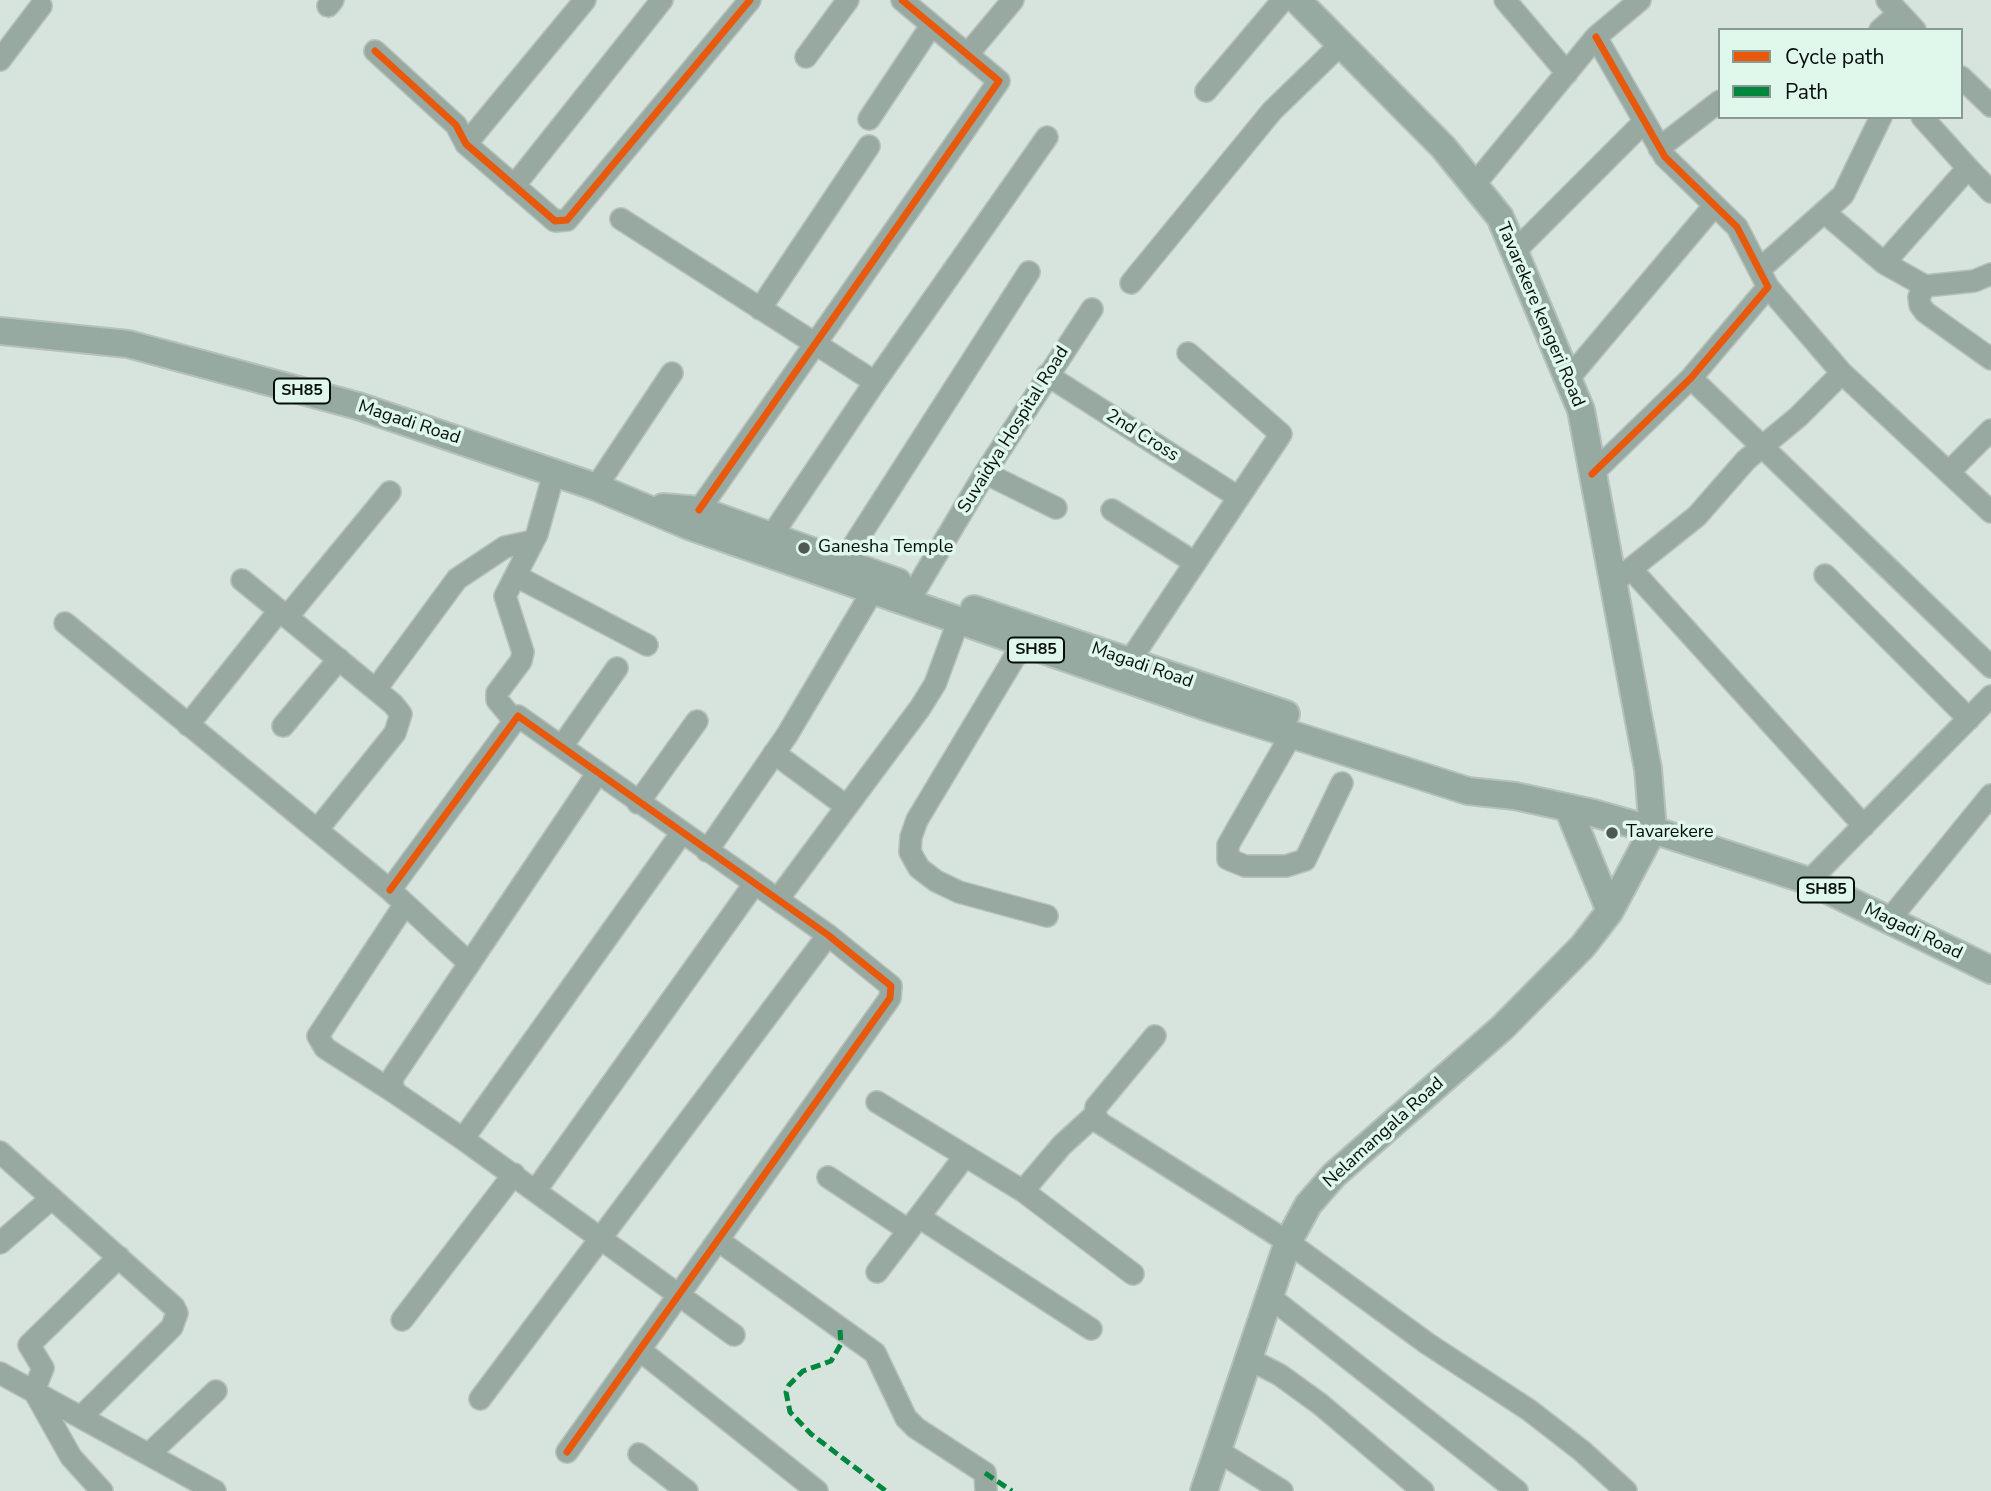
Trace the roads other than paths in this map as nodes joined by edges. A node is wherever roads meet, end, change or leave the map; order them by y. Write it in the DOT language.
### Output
graph roads {
  1 [pos="585,0"];
  2 [pos="663,0"];
  3 [pos="750,0"];
  4 [pos="848,0"];
  5 [pos="902,0"];
  6 [pos="1013,0"];
  7 [pos="1283,0"];
  8 [pos="1297,0"];
  9 [pos="1505,0"];
  10 [pos="1640,0"];
  11 [pos="41,6"];
  12 [pos="1893,6"];
  13 [pos="932,26"];
  14 [pos="1881,28"];
  15 [pos="1913,28"];
  16 [pos="1596,37"];
  17 [pos="1341,44"];
  18 [pos="375,51"];
  19 [pos="967,55"];
  20 [pos="806,57"];
  21 [pos="0,60"];
  22 [pos="1566,73"];
  23 [pos="1963,79"];
  24 [pos="1206,91"];
  25 [pos="1718,103"];
  26 [pos="1991,106"];
  27 [pos="869,119"];
  28 [pos="1880,119"];
  29 [pos="1924,119"];
  30 [pos="1644,122"];
  31 [pos="1047,137"];
  32 [pos="466,145"];
  33 [pos="869,146"];
  34 [pos="1659,148"];
  35 [pos="1968,168"];
  36 [pos="514,186"];
  37 [pos="1474,186"];
  38 [pos="1991,192"];
  39 [pos="1714,205"];
  40 [pos="1824,212"];
  41 [pos="621,219"];
  42 [pos="1514,252"];
  43 [pos="1884,263"];
  44 [pos="1029,272"];
  45 [pos="1991,274"];
  46 [pos="1764,279"];
  47 [pos="1131,283"];
  48 [pos="1925,286"];
  49 [pos="760,309"];
  50 [pos="1092,309"];
  51 [pos="1,333"];
  52 [pos="815,345"];
  53 [pos="1188,354"];
  54 [pos="1991,359"];
  55 [pos="672,373"];
  56 [pos="1842,373"];
  57 [pos="1047,376"];
  58 [pos="1691,377"];
  59 [pos="1568,379"];
  60 [pos="875,382"];
  61 [pos="1991,430"];
  62 [pos="1762,447"];
  63 [pos="554,472"];
  64 [pos="1949,472"];
  65 [pos="985,473"];
  66 [pos="1592,474"];
  67 [pos="596,487"];
  68 [pos="390,492"];
  69 [pos="1238,497"];
  70 [pos="647,506"];
  71 [pos="1056,508"];
  72 [pos="699,510"];
  73 [pos="1112,510"];
  74 [pos="1991,512"];
  75 [pos="772,535"];
  76 [pos="533,541"];
  77 [pos="844,562"];
  78 [pos="1194,562"];
  79 [pos="1825,575"];
  80 [pos="516,576"];
  81 [pos="1622,576"];
  82 [pos="242,580"];
  83 [pos="916,589"];
  84 [pos="872,592"];
  85 [pos="283,614"];
  86 [pos="958,622"];
  87 [pos="65,623"];
  88 [pos="1022,645"];
  89 [pos="647,646"];
  90 [pos="339,659"];
  91 [pos="1129,662"];
  92 [pos="1991,667"];
  93 [pos="617,668"];
  94 [pos="376,689"];
  95 [pos="1991,696"];
  96 [pos="513,719"];
  97 [pos="1969,719"];
  98 [pos="697,721"];
  99 [pos="188,725"];
  100 [pos="284,726"];
  101 [pos="1291,734"];
  102 [pos="562,746"];
  103 [pos="774,753"];
  104 [pos="1388,756"];
  105 [pos="597,774"];
  106 [pos="1342,783"];
  107 [pos="1991,795"];
  108 [pos="638,803"];
  109 [pos="846,806"];
  110 [pos="1568,808"];
  111 [pos="1864,826"];
  112 [pos="317,830"];
  113 [pos="1653,830"];
  114 [pos="681,834"];
  115 [pos="708,851"];
  116 [pos="1809,881"];
  117 [pos="755,883"];
  118 [pos="398,897"];
  119 [pos="779,899"];
  120 [pos="1610,911"];
  121 [pos="1047,916"];
  122 [pos="1889,920"];
  123 [pos="828,935"];
  124 [pos="468,962"];
  125 [pos="1991,970"];
  126 [pos="1155,1036"];
  127 [pos="397,1094"];
  128 [pos="877,1102"];
  129 [pos="1095,1115"];
  130 [pos="463,1139"];
  131 [pos="0,1152"];
  132 [pos="965,1156"];
  133 [pos="514,1174"];
  134 [pos="828,1177"];
  135 [pos="536,1190"];
  136 [pos="1023,1191"];
  137 [pos="52,1198"];
  138 [pos="914,1223"];
  139 [pos="601,1238"];
  140 [pos="719,1241"];
  141 [pos="1288,1242"];
  142 [pos="0,1243"];
  143 [pos="119,1257"];
  144 [pos="877,1272"];
  145 [pos="1133,1275"];
  146 [pos="680,1297"];
  147 [pos="1270,1297"];
  148 [pos="402,1320"];
  149 [pos="1091,1329"];
  150 [pos="734,1335"];
  151 [pos="640,1351"];
  152 [pos="1249,1359"];
  153 [pos="0,1373"];
  154 [pos="34,1391"];
  155 [pos="216,1391"];
  156 [pos="480,1399"];
  157 [pos="81,1417"];
  158 [pos="1218,1451"];
  159 [pos="567,1452"];
  160 [pos="149,1454"];
  161 [pos="639,1454"];
  162 [pos="102,1491"];
  163 [pos="215,1491"];
  164 [pos="688,1491"];
  165 [pos="817,1491"];
  166 [pos="986,1491"];
  167 [pos="1204,1491"];
  168 [pos="1282,1491"];
  169 [pos="1423,1491"];
  170 [pos="1517,1491"];
  171 [pos="1626,1491"];
  1 -- 32 [label="street"];
  2 -- 36 [label="street"];
  3 -- 36 [label="street"];
  4 -- 20 [label="street"];
  5 -- 13 [label="street"];
  6 -- 19 [label="street"];
  7 -- 24 [label="street"];
  8 -- 17 [label="main road, Tavarekere kengeri Road"];
  9 -- 22 [label="street"];
  10 -- 16 [label="street"];
  11 -- 21 [label="street"];
  12 -- 14 [label="street"];
  12 -- 15 [label="street"];
  13 -- 19 [label="street"];
  13 -- 27 [label="street"];
  16 -- 22 [label="street"];
  16 -- 30 [label="street"];
  17 -- 37 [label="main road, Tavarekere kengeri Road"];
  17 -- 47 [label="street"];
  18 -- 32 [label="street"];
  19 -- 52 [label="street"];
  22 -- 37 [label="street"];
  23 -- 26 [label="street"];
  25 -- 34 [label="street"];
  28 -- 40 [label="street"];
  29 -- 35 [label="street"];
  30 -- 34 [label="street"];
  30 -- 42 [label="street"];
  31 -- 60 [label="street"];
  32 -- 36 [label="street"];
  33 -- 49 [label="street"];
  34 -- 39 [label="street"];
  35 -- 38 [label="street"];
  35 -- 43 [label="street"];
  37 -- 42 [label="main road, Tavarekere kengeri Road"];
  39 -- 46 [label="street"];
  39 -- 59 [label="street"];
  40 -- 43 [label="street"];
  40 -- 46 [label="street"];
  41 -- 49 [label="street"];
  42 -- 59 [label="main road, Tavarekere kengeri Road"];
  43 -- 48 [label="street"];
  44 -- 77 [label="street"];
  45 -- 48 [label="street"];
  46 -- 56 [label="street"];
  46 -- 58 [label="street"];
  48 -- 54 [label="street"];
  49 -- 52 [label="street"];
  50 -- 57 [label="street, Suvaidya Hospital Road"];
  51 -- 63 [label="main road, Magadi Road / SH85"];
  52 -- 60 [label="street"];
  52 -- 72 [label="street"];
  53 -- 69 [label="street"];
  55 -- 67 [label="street"];
  56 -- 62 [label="street"];
  56 -- 64 [label="street"];
  57 -- 65 [label="street, Suvaidya Hospital Road"];
  57 -- 69 [label="street, 2nd Cross"];
  58 -- 62 [label="street"];
  58 -- 66 [label="street"];
  59 -- 66 [label="main road, Tavarekere kengeri Road"];
  60 -- 75 [label="street"];
  61 -- 64 [label="street"];
  62 -- 81 [label="street"];
  62 -- 92 [label="street"];
  63 -- 67 [label="main road, Magadi Road / SH85"];
  63 -- 76 [label="street"];
  64 -- 74 [label="street"];
  65 -- 71 [label="street"];
  65 -- 83 [label="street, Suvaidya Hospital Road"];
  66 -- 81 [label="main road, Tavarekere kengeri Road"];
  67 -- 70 [label="main road, Magadi Road / SH85"];
  68 -- 85 [label="street"];
  69 -- 78 [label="street"];
  70 -- 72 [label="main road, Magadi Road / SH85"];
  70 -- 84 [label="main road, Magadi Road / SH85"];
  72 -- 75 [label="main road, Magadi Road / SH85"];
  73 -- 78 [label="street"];
  75 -- 77 [label="main road, Magadi Road / SH85"];
  76 -- 80 [label="street"];
  76 -- 94 [label="street"];
  77 -- 83 [label="main road, Magadi Road / SH85"];
  78 -- 91 [label="street"];
  79 -- 97 [label="street"];
  80 -- 89 [label="street"];
  80 -- 96 [label="street"];
  81 -- 111 [label="street"];
  81 -- 113 [label="main road, Tavarekere kengeri Road"];
  82 -- 85 [label="street"];
  83 -- 91 [label="main road, Magadi Road / SH85"];
  84 -- 86 [label="main road, Magadi Road / SH85"];
  84 -- 103 [label="street"];
  85 -- 90 [label="street"];
  85 -- 99 [label="street"];
  86 -- 88 [label="main road, Magadi Road / SH85"];
  86 -- 109 [label="street"];
  87 -- 99 [label="street"];
  88 -- 101 [label="main road, Magadi Road / SH85"];
  88 -- 121 [label="street"];
  90 -- 94 [label="street"];
  90 -- 100 [label="street"];
  91 -- 104 [label="main road, Magadi Road / SH85"];
  93 -- 102 [label="street"];
  94 -- 112 [label="street"];
  95 -- 97 [label="street"];
  96 -- 102 [label="street"];
  96 -- 118 [label="street"];
  97 -- 111 [label="street"];
  98 -- 108 [label="street"];
  99 -- 112 [label="street"];
  101 -- 104 [label="main road, Magadi Road / SH85"];
  101 -- 106 [label="street"];
  102 -- 105 [label="street"];
  103 -- 109 [label="street"];
  103 -- 115 [label="street"];
  104 -- 110 [label="main road, Magadi Road / SH85"];
  105 -- 108 [label="street"];
  105 -- 124 [label="street"];
  107 -- 122 [label="street"];
  108 -- 114 [label="street"];
  109 -- 119 [label="street"];
  110 -- 113 [label="main road, Magadi Road / SH85"];
  110 -- 120 [label="main road"];
  111 -- 116 [label="street"];
  112 -- 118 [label="street"];
  113 -- 116 [label="main road, Magadi Road / SH85"];
  113 -- 120 [label="main road, Nelamangala Road"];
  114 -- 115 [label="street"];
  114 -- 130 [label="street"];
  115 -- 117 [label="street"];
  116 -- 122 [label="main road, Magadi Road / SH85"];
  117 -- 119 [label="street"];
  117 -- 135 [label="street"];
  118 -- 124 [label="street"];
  118 -- 127 [label="street"];
  119 -- 123 [label="street"];
  120 -- 141 [label="main road, Nelamangala Road"];
  122 -- 125 [label="main road, Magadi Road / SH85"];
  123 -- 139 [label="street"];
  123 -- 140 [label="street"];
  124 -- 127 [label="street"];
  126 -- 129 [label="street"];
  127 -- 130 [label="street"];
  128 -- 132 [label="street"];
  129 -- 136 [label="street"];
  129 -- 141 [label="street"];
  130 -- 133 [label="street"];
  131 -- 137 [label="street"];
  132 -- 136 [label="street"];
  132 -- 138 [label="street"];
  133 -- 135 [label="street"];
  133 -- 148 [label="street"];
  134 -- 138 [label="street"];
  135 -- 139 [label="street"];
  136 -- 145 [label="street"];
  137 -- 142 [label="street"];
  137 -- 143 [label="street"];
  138 -- 144 [label="street"];
  138 -- 149 [label="street"];
  139 -- 146 [label="street"];
  139 -- 156 [label="street"];
  140 -- 146 [label="street"];
  140 -- 166 [label="street"];
  141 -- 147 [label="main road, Nelamangala Road"];
  141 -- 171 [label="street"];
  143 -- 154 [label="street"];
  143 -- 157 [label="street"];
  146 -- 150 [label="street"];
  146 -- 151 [label="street"];
  147 -- 152 [label="main road, Nelamangala Road"];
  147 -- 170 [label="street"];
  151 -- 159 [label="street"];
  151 -- 165 [label="street"];
  152 -- 158 [label="main road, Nelamangala Road"];
  152 -- 169 [label="street"];
  153 -- 154 [label="street"];
  154 -- 157 [label="street"];
  154 -- 162 [label="street"];
  155 -- 160 [label="street"];
  157 -- 160 [label="street"];
  158 -- 167 [label="main road, Nelamangala Road"];
  158 -- 168 [label="street"];
  160 -- 163 [label="street"];
  161 -- 164 [label="street"];
}
